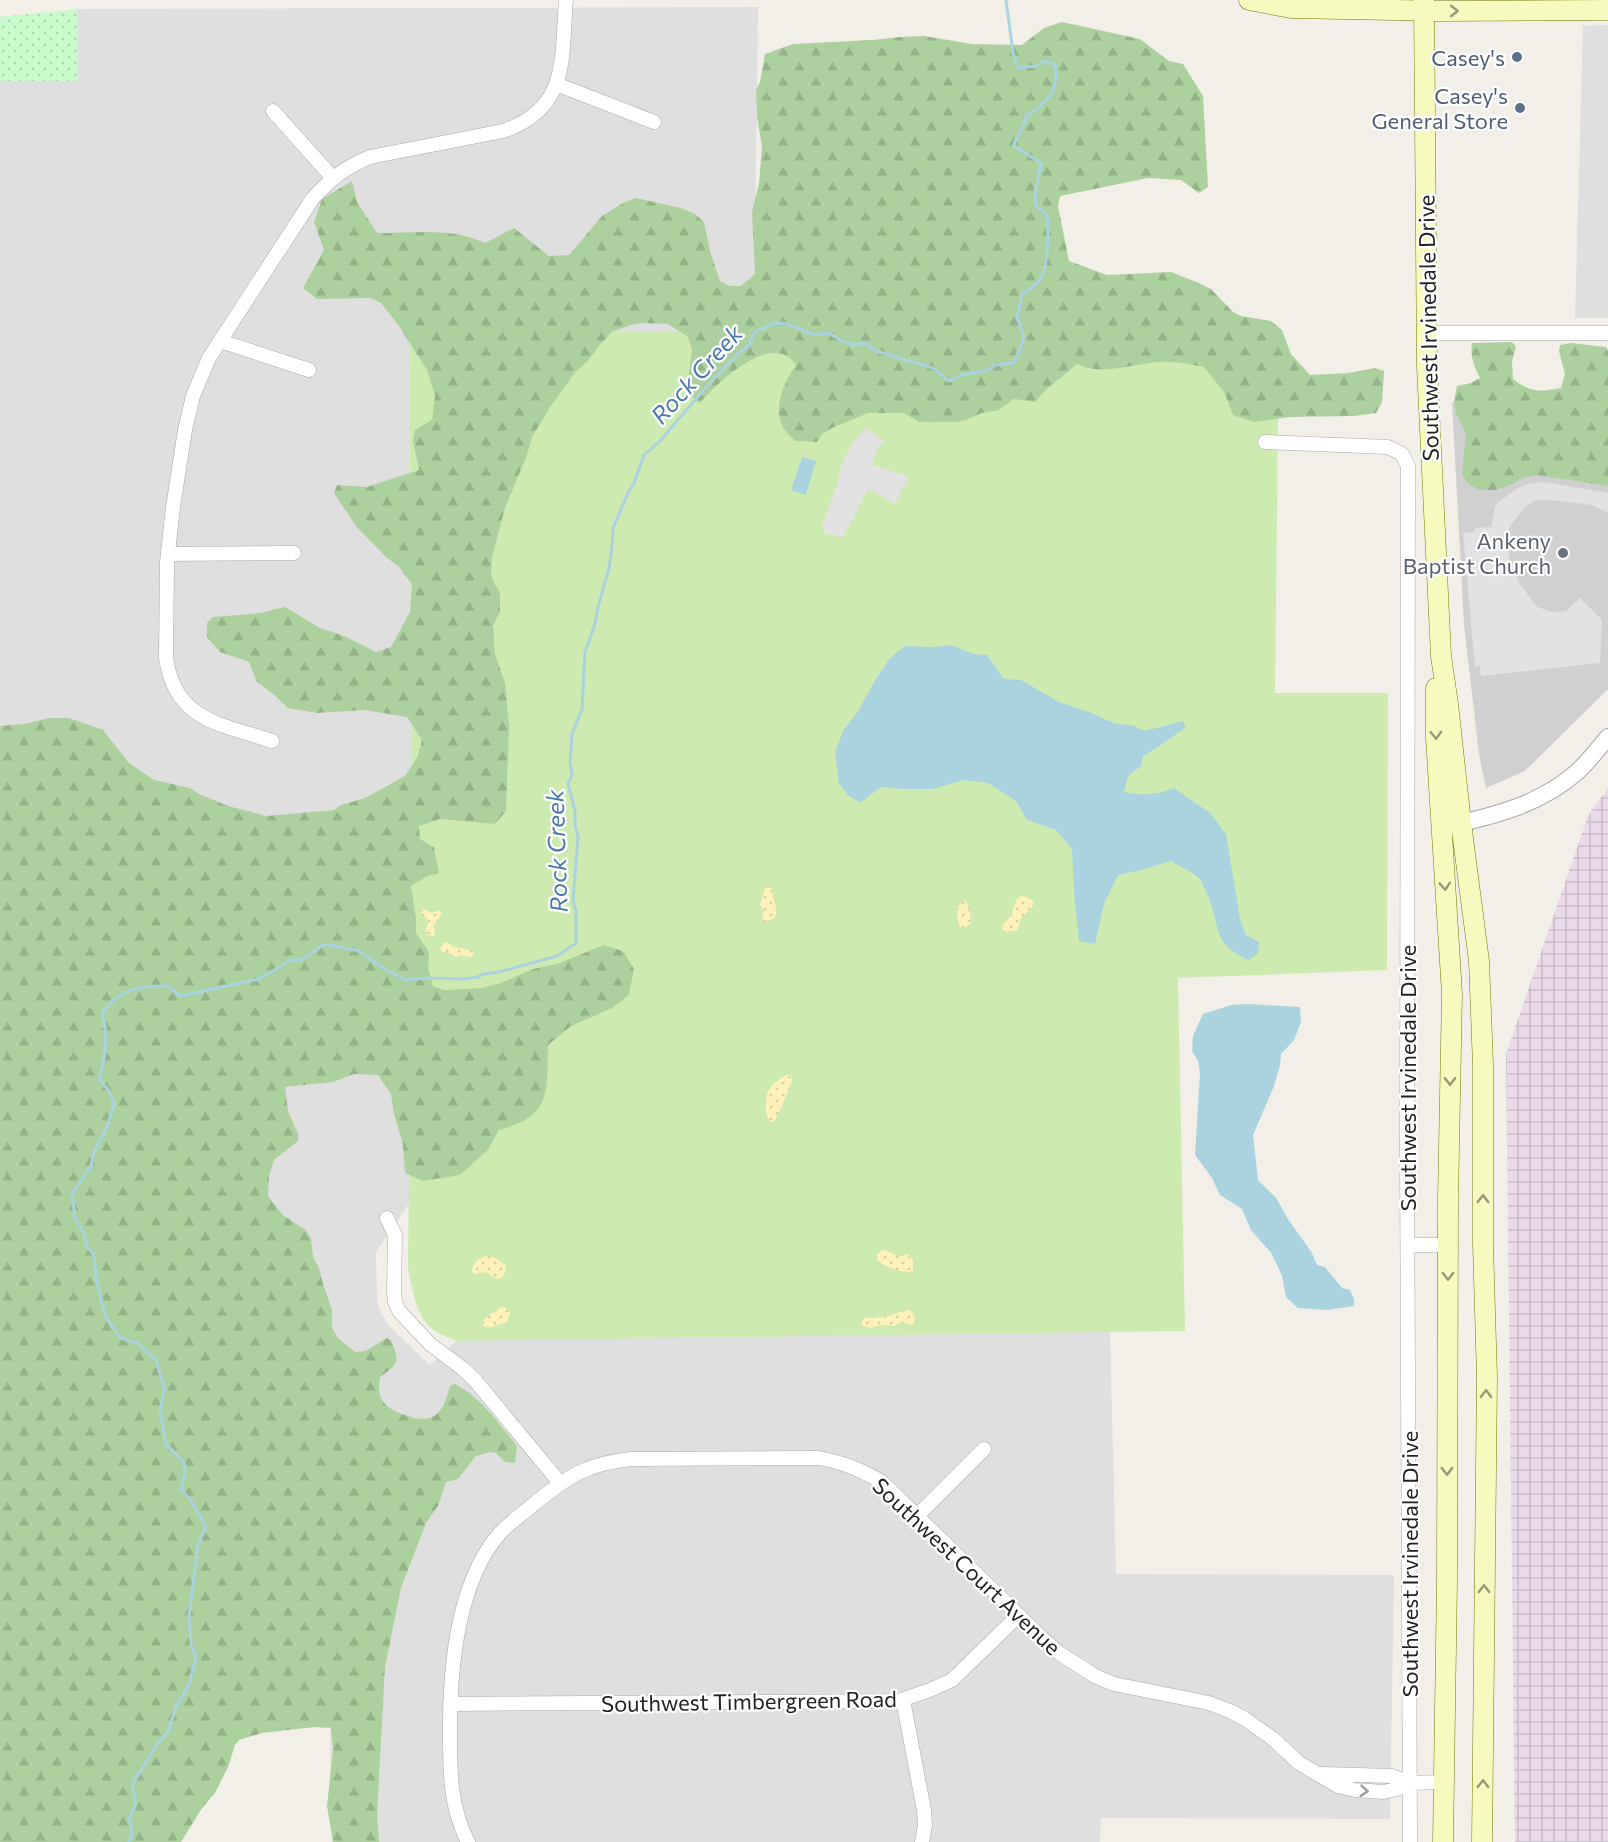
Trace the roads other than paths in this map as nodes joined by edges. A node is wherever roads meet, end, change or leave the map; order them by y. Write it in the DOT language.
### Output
graph roads {
  1 [pos="566,0"];
  2 [pos="1250,0"];
  3 [pos="1424,5"];
  4 [pos="1608,10"];
  5 [pos="556,84"];
  6 [pos="273,111"];
  7 [pos="654,122"];
  8 [pos="332,177"];
  9 [pos="1426,333"];
  10 [pos="1608,333"];
  11 [pos="220,341"];
  12 [pos="309,370"];
  13 [pos="1264,442"];
  14 [pos="294,553"];
  15 [pos="168,554"];
  16 [pos="1608,737"];
  17 [pos="272,741"];
  18 [pos="1451,825"];
  19 [pos="387,1218"];
  20 [pos="1408,1245"];
  21 [pos="1448,1245"];
  22 [pos="984,1449"];
  23 [pos="560,1483"];
  24 [pos="917,1516"];
  25 [pos="1019,1615"];
  26 [pos="903,1700"];
  27 [pos="450,1704"];
  28 [pos="1443,1782"];
  29 [pos="1410,1783"];
  30 [pos="468,1842"];
  31 [pos="922,1842"];
  32 [pos="1410,1842"];
  33 [pos="1443,1842"];
  34 [pos="1482,1842"];
  1 -- 5 [label="street"];
  2 -- 3 [label="main road"];
  3 -- 4 [label="main road, one-way"];
  3 -- 9 [label="main road, Southwest Irvinedale Drive"];
  5 -- 7 [label="street"];
  5 -- 8 [label="street"];
  6 -- 8 [label="street"];
  8 -- 11 [label="street"];
  9 -- 10 [label="street"];
  9 -- 18 [label="main road, Southwest Irvinedale Drive"];
  11 -- 12 [label="street"];
  11 -- 15 [label="street"];
  13 -- 20 [label="street, Southwest Irvinedale Drive"];
  14 -- 15 [label="street"];
  15 -- 17 [label="street"];
  16 -- 18 [label="street"];
  18 -- 21 [label="main road, Southwest Irvinedale Drive, one-way"];
  34 -- 18 [label="main road, Southwest Irvinedale Drive, one-way"];
  19 -- 23 [label="street"];
  20 -- 21 [label="street"];
  20 -- 29 [label="street, Southwest Irvinedale Drive"];
  21 -- 28 [label="main road, Southwest Irvinedale Drive, one-way"];
  22 -- 24 [label="street"];
  23 -- 24 [label="street, Southwest Court Avenue"];
  23 -- 27 [label="street, Southwest Court Avenue"];
  24 -- 25 [label="street, Southwest Court Avenue"];
  25 -- 26 [label="street, Southwest Timbergreen Road"];
  25 -- 29 [label="street, Southwest Court Avenue"];
  26 -- 27 [label="street, Southwest Timbergreen Road"];
  26 -- 31 [label="street"];
  27 -- 30 [label="street, Southwest Court Avenue"];
  28 -- 29 [label="street, Southwest Court Avenue"];
  28 -- 33 [label="main road, Southwest Irvinedale Drive"];
  29 -- 32 [label="street, Southwest Irvinedale Drive"];
}
